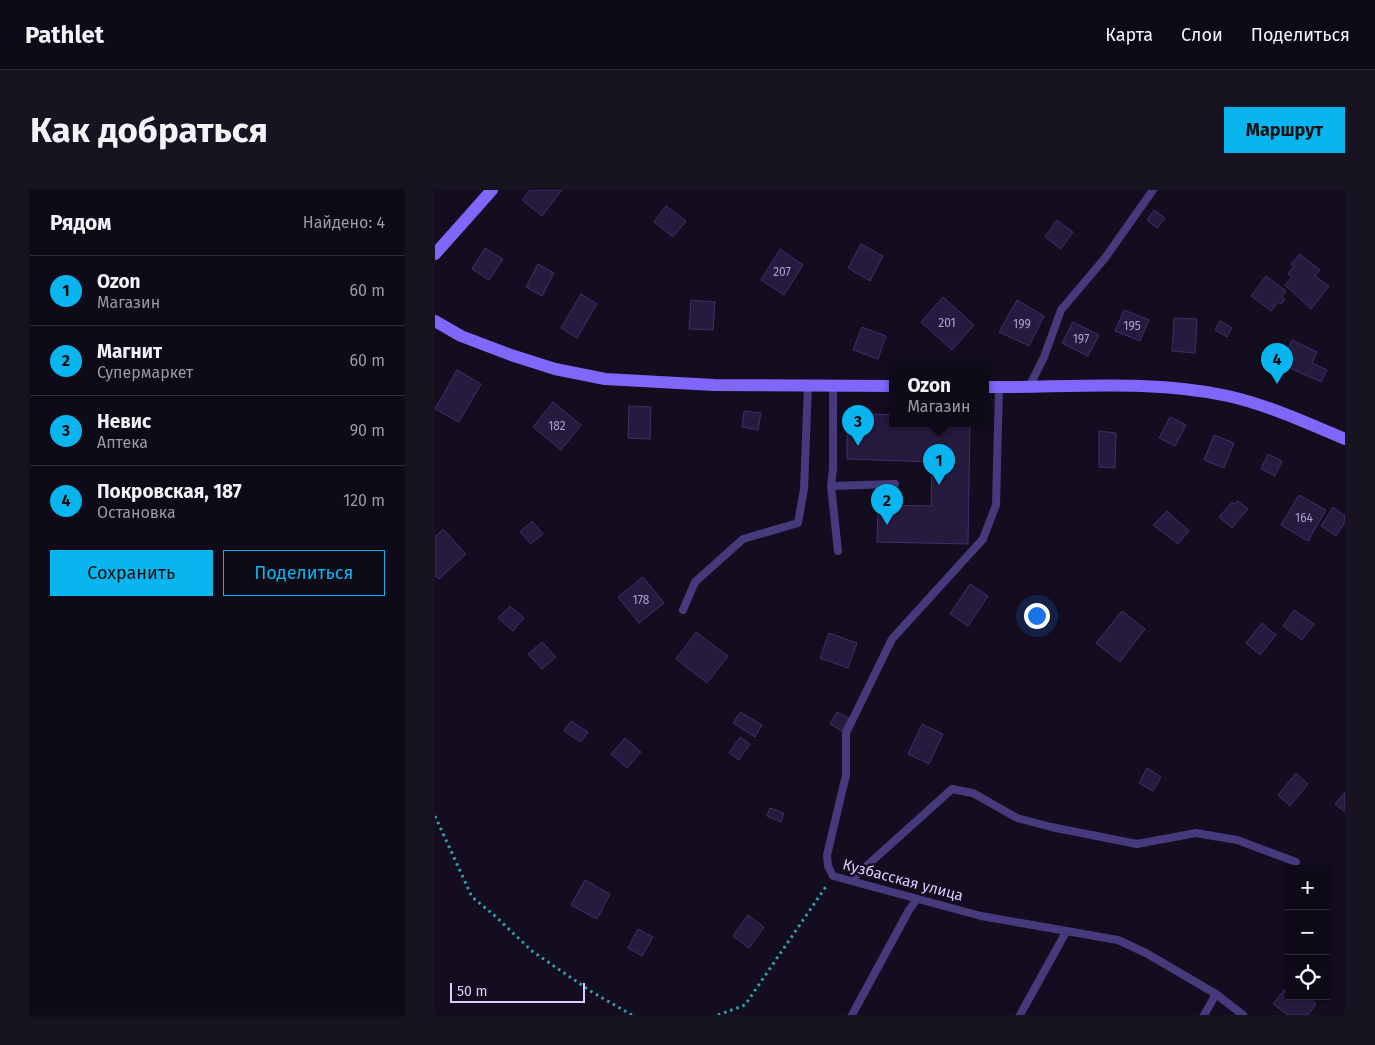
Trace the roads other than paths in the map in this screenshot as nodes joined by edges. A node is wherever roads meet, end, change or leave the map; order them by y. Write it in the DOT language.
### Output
graph roads {
  1 [pos="492,190"];
  2 [pos="1153,190"];
  3 [pos="435,254"];
  4 [pos="435,321"];
  5 [pos="808,386"];
  6 [pos="833,386"];
  7 [pos="889,386"];
  8 [pos="989,387"];
  9 [pos="999,387"];
  10 [pos="1029,387"];
  11 [pos="1345,439"];
  12 [pos="895,484"];
  13 [pos="831,486"];
  14 [pos="838,551"];
  15 [pos="683,610"];
  16 [pos="1296,862"];
  17 [pos="851,880"];
  18 [pos="917,899"];
  19 [pos="1066,932"];
  20 [pos="1216,994"];
  21 [pos="852,1015"];
  22 [pos="1019,1015"];
  23 [pos="1204,1015"];
  24 [pos="1243,1015"];
  1 -- 3 [label="main road"];
  2 -- 10 [label="lane"];
  4 -- 5 [label="main road"];
  5 -- 6 [label="main road"];
  5 -- 15 [label="lane"];
  6 -- 7 [label="main road"];
  6 -- 13 [label="lane"];
  8 -- 9 [label="main road"];
  9 -- 10 [label="main road"];
  9 -- 17 [label="lane, Кузбасская улица"];
  10 -- 11 [label="main road"];
  12 -- 13 [label="lane"];
  13 -- 14 [label="lane"];
  16 -- 17 [label="lane"];
  17 -- 18 [label="lane, Кузбасская улица"];
  18 -- 19 [label="lane, Кузбасская улица"];
  18 -- 21 [label="lane"];
  19 -- 20 [label="lane, Кузбасская улица"];
  19 -- 22 [label="lane"];
  20 -- 23 [label="lane"];
  20 -- 24 [label="lane, Кузбасская улица"];
}
